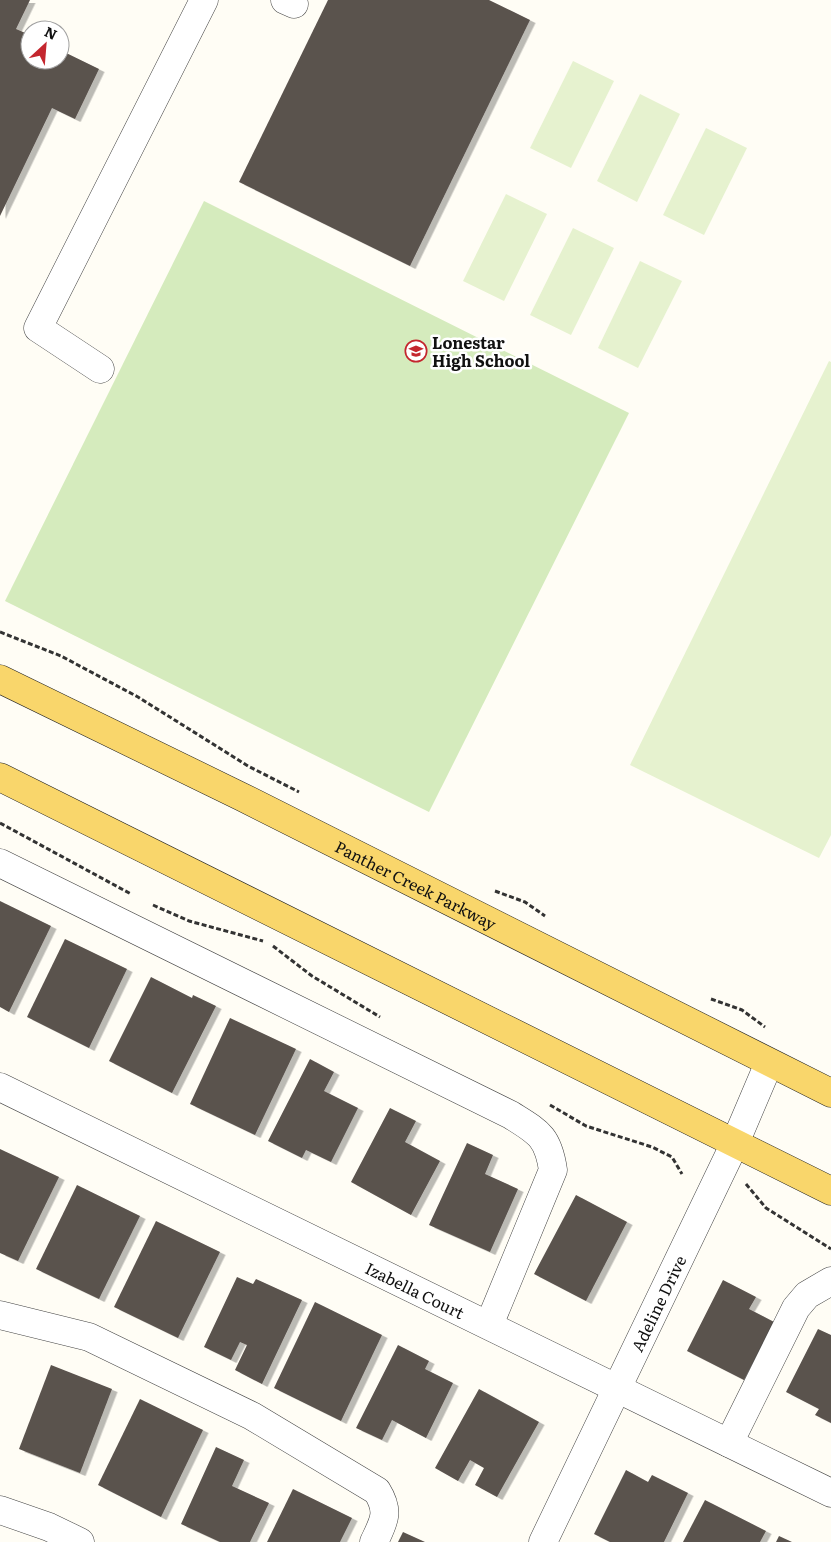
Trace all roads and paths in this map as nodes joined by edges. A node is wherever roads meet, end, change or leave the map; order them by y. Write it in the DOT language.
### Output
graph roads {
  1 [pos="204,0"];
  2 [pos="100,369"];
  3 [pos="0,632"];
  4 [pos="0,679"];
  5 [pos="0,777"];
  6 [pos="300,793"];
  7 [pos="0,823"];
  8 [pos="0,863"];
  9 [pos="489,890"];
  10 [pos="136,897"];
  11 [pos="145,902"];
  12 [pos="546,916"];
  13 [pos="707,998"];
  14 [pos="380,1017"];
  15 [pos="772,1032"];
  16 [pos="769,1063"];
  17 [pos="0,1086"];
  18 [pos="831,1094"];
  19 [pos="546,1103"];
  20 [pos="735,1143"];
  21 [pos="682,1174"];
  22 [pos="744,1182"];
  23 [pos="831,1191"];
  24 [pos="831,1249"];
  25 [pos="831,1281"];
  26 [pos="0,1315"];
  27 [pos="489,1325"];
  28 [pos="618,1387"];
  29 [pos="729,1443"];
  30 [pos="831,1493"];
  31 [pos="0,1510"];
  32 [pos="80,1542"];
  33 [pos="374,1542"];
  34 [pos="543,1542"];
  1 -- 2 [label="street"];
  3 -- 6 [label="path"];
  4 -- 16 [label="main road, Panther Creek Parkway"];
  5 -- 20 [label="main road"];
  7 -- 10 [label="path"];
  8 -- 27 [label="street"];
  9 -- 12 [label="path"];
  11 -- 14 [label="path"];
  13 -- 15 [label="path"];
  16 -- 18 [label="main road, Panther Creek Parkway"];
  16 -- 20 [label="street, Adeline Drive"];
  17 -- 27 [label="street, Izabella Court"];
  19 -- 21 [label="path"];
  20 -- 23 [label="main road"];
  20 -- 28 [label="street, Adeline Drive"];
  22 -- 24 [label="path"];
  25 -- 29 [label="street"];
  26 -- 33 [label="street"];
  27 -- 28 [label="street, Izabella Court"];
  28 -- 29 [label="street, Izabella Court"];
  28 -- 34 [label="street, Adeline Drive"];
  29 -- 30 [label="street, Izabella Court"];
  31 -- 32 [label="street"];
}
